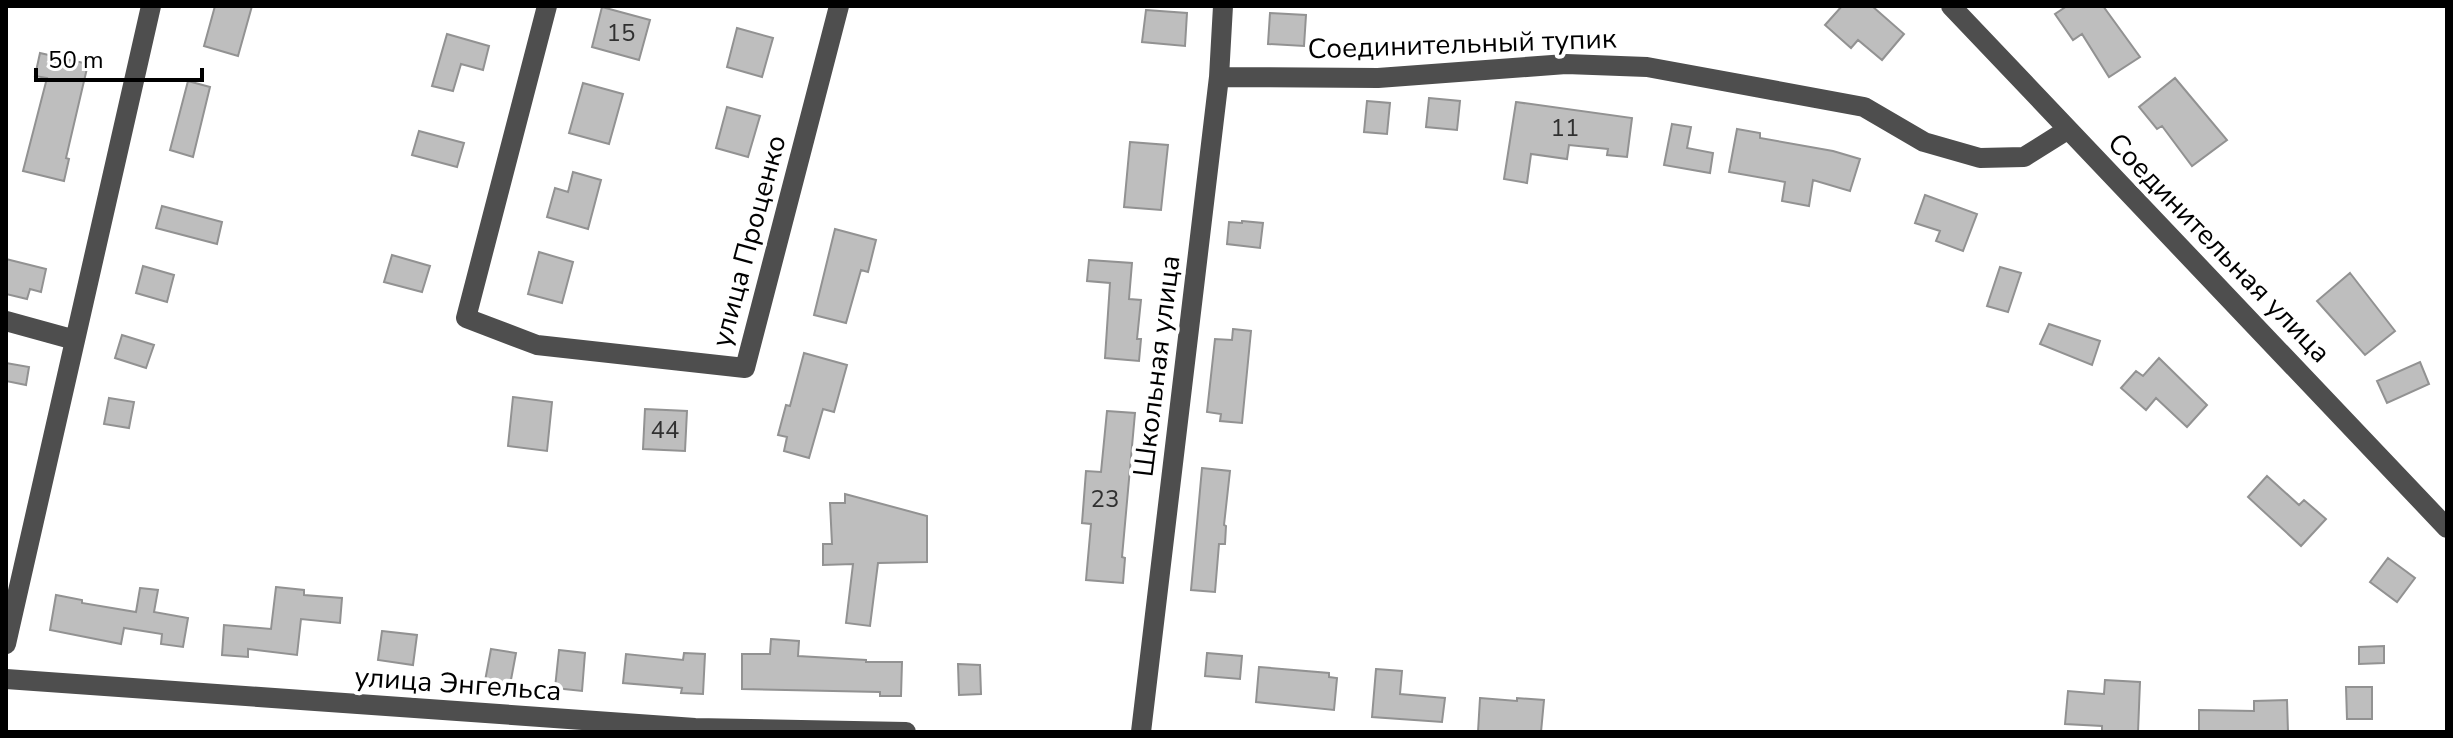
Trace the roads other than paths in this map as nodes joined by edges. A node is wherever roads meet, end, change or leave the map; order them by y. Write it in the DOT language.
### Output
graph roads {
  1 [pos="151,6"];
  2 [pos="547,6"];
  3 [pos="839,6"];
  4 [pos="1223,6"];
  5 [pos="1951,6"];
  6 [pos="1219,77"];
  7 [pos="2067,130"];
  8 [pos="6,321"];
  9 [pos="75,340"];
  10 [pos="2447,528"];
  11 [pos="6,644"];
  12 [pos="6,679"];
  13 [pos="906,732"];
  14 [pos="1141,732"];
  1 -- 9 [label="street"];
  2 -- 3 [label="street, улица Проценко"];
  4 -- 6 [label="street, Школьная улица"];
  5 -- 7 [label="street, Соединительная улица"];
  6 -- 7 [label="street, Соединительный тупик"];
  6 -- 14 [label="street, Школьная улица"];
  7 -- 10 [label="street, Соединительная улица"];
  8 -- 9 [label="street"];
  9 -- 11 [label="street"];
  12 -- 13 [label="street, улица Энгельса"];
}
